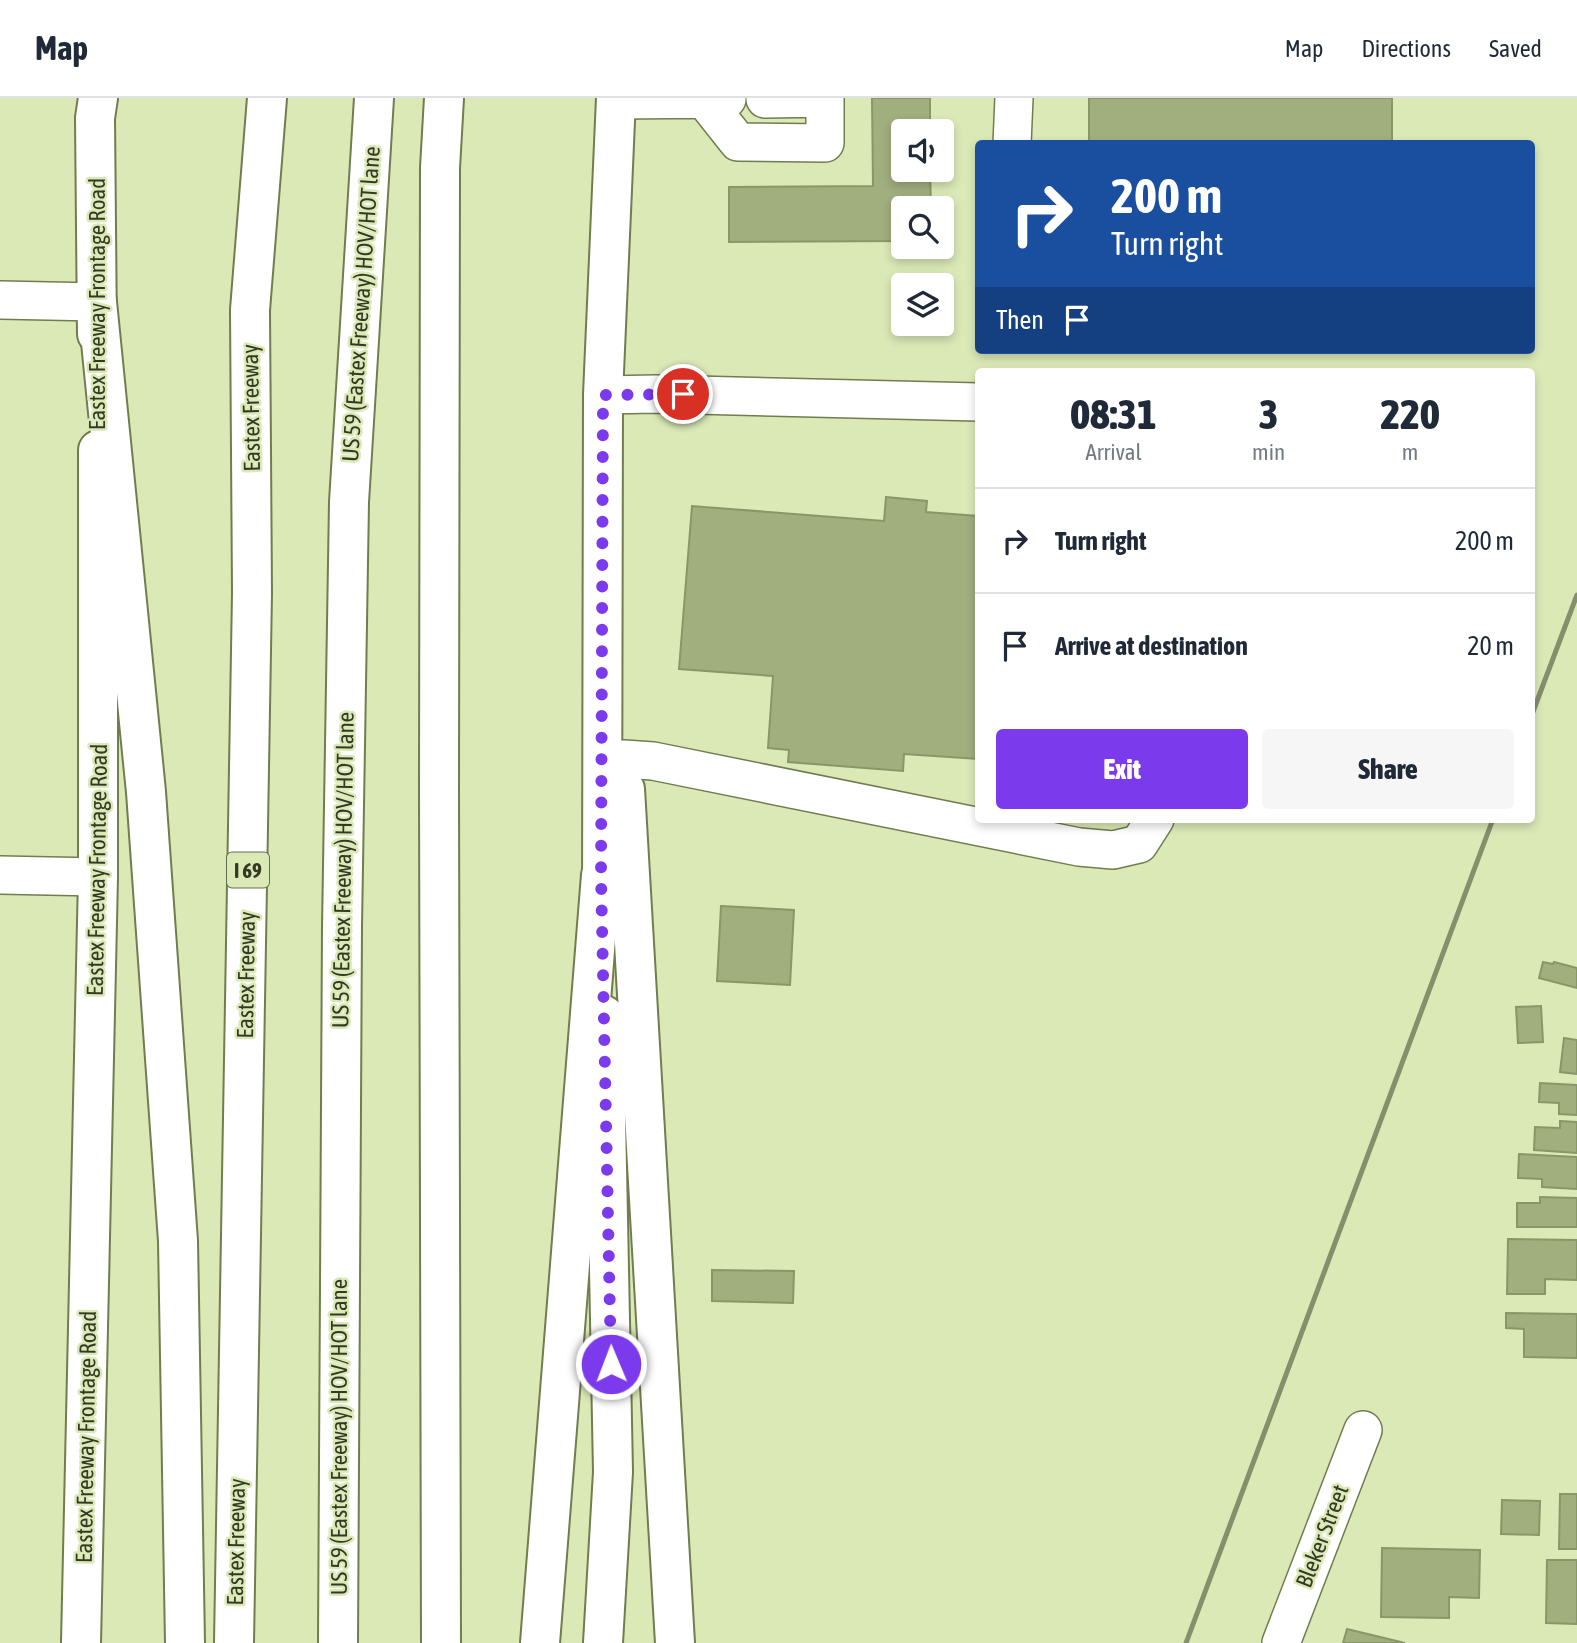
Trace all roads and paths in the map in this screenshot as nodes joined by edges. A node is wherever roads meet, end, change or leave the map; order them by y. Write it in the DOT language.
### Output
graph roads {
  1 [pos="98,98"];
  2 [pos="267,98"];
  3 [pos="374,98"];
  4 [pos="444,98"];
  5 [pos="825,98"];
  6 [pos="1014,98"];
  7 [pos="616,99"];
  8 [pos="733,99"];
  9 [pos="1012,140"];
  10 [pos="0,300"];
  11 [pos="97,302"];
  12 [pos="603,395"];
  13 [pos="975,402"];
  14 [pos="624,759"];
  15 [pos="1152,823"];
  16 [pos="0,875"];
  17 [pos="601,875"];
  18 [pos="98,877"];
  19 [pos="1363,1430"];
  20 [pos="81,1643"];
  21 [pos="185,1643"];
  22 [pos="234,1643"];
  23 [pos="338,1643"];
  24 [pos="441,1643"];
  25 [pos="540,1643"];
  26 [pos="603,1643"];
  27 [pos="675,1643"];
  28 [pos="1282,1643"];
  1 -- 11 [label="main road, Eastex Freeway Frontage Road"];
  2 -- 22 [label="main road, Eastex Freeway / I 69"];
  3 -- 23 [label="main road, US 59 (Eastex Freeway) HOV/HOT lane"];
  4 -- 24 [label="main road"];
  5 -- 8 [label="street"];
  5 -- 8 [label="street"];
  6 -- 9 [label="street"];
  7 -- 8 [label="street"];
  7 -- 12 [label="main road"];
  10 -- 11 [label="street"];
  11 -- 18 [label="main road, Eastex Freeway Frontage Road"];
  11 -- 21 [label="main road"];
  12 -- 13 [label="street"];
  12 -- 14 [label="main road"];
  12 -- 17 [label="main road"];
  14 -- 15 [label="street"];
  14 -- 27 [label="main road"];
  16 -- 18 [label="street"];
  17 -- 25 [label="main road"];
  17 -- 26 [label="main road"];
  18 -- 20 [label="main road, Eastex Freeway Frontage Road"];
  19 -- 28 [label="street, Bleker Street"];
}
